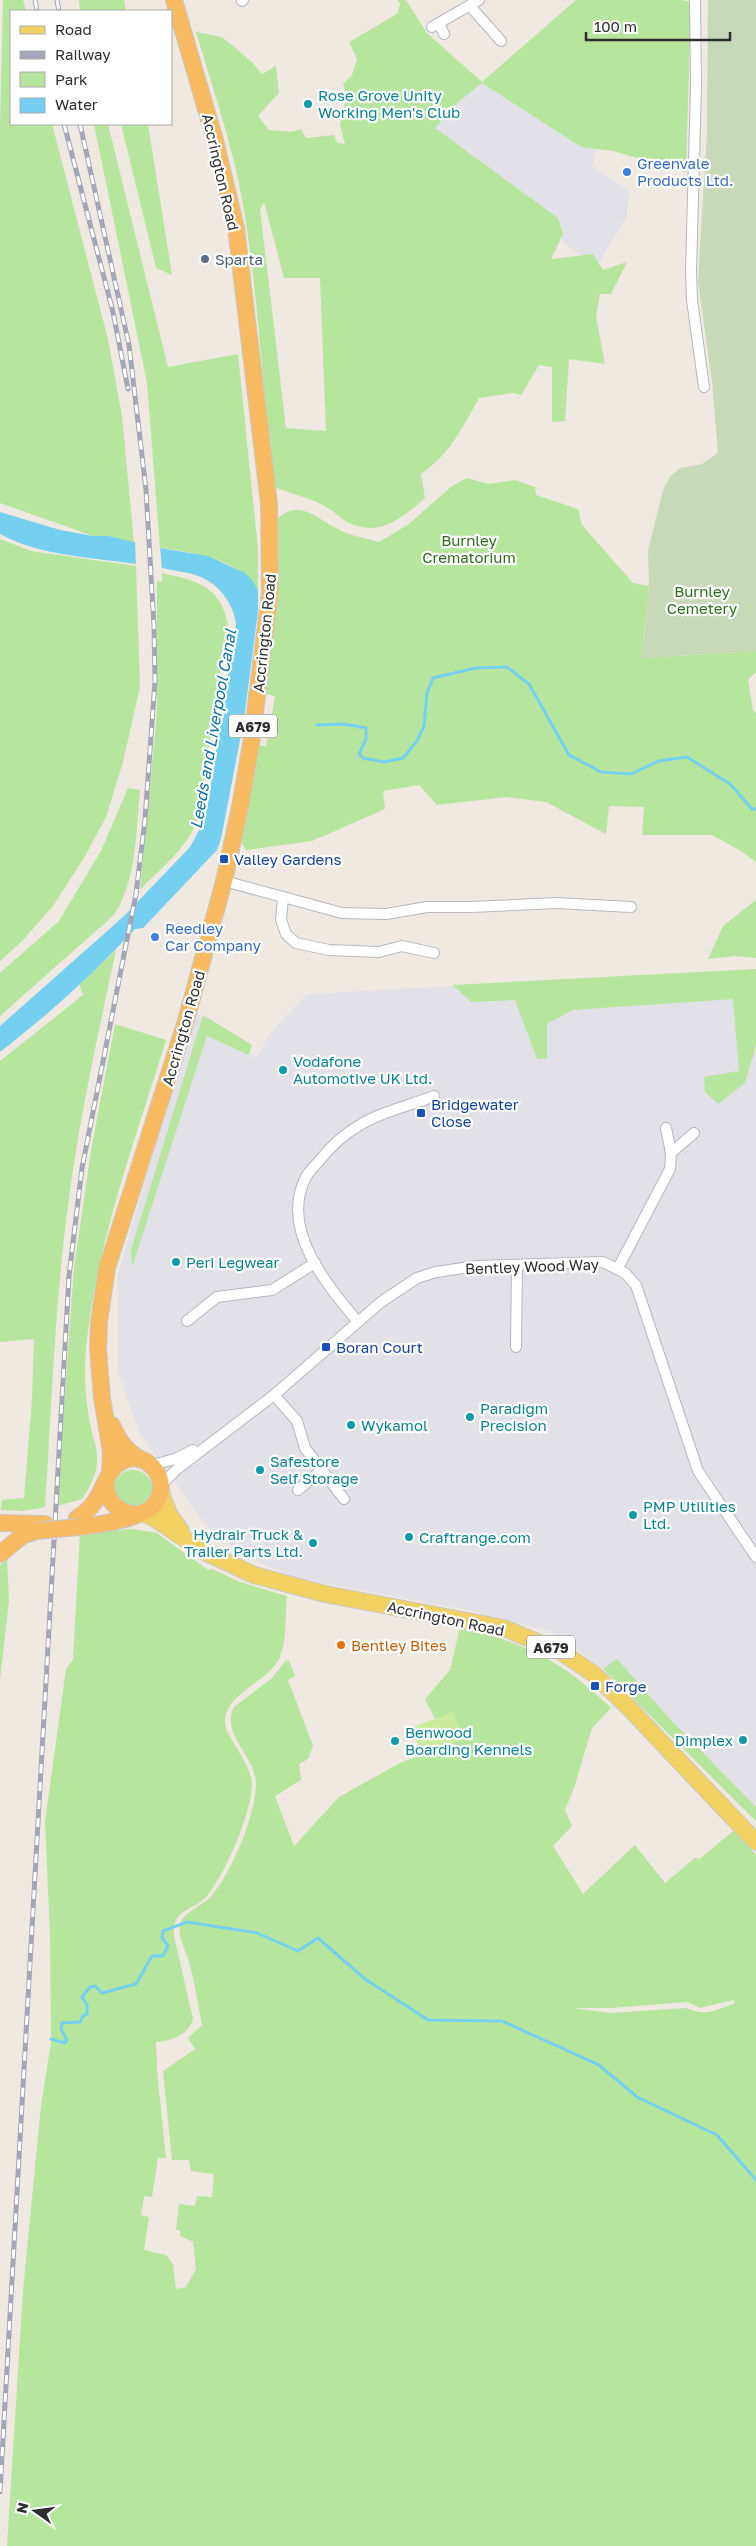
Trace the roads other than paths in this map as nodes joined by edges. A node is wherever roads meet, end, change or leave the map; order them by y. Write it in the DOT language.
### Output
graph roads {
  1 [pos="174,0"];
  2 [pos="479,0"];
  3 [pos="695,0"];
  4 [pos="470,6"];
  5 [pos="444,34"];
  6 [pos="501,41"];
  7 [pos="704,388"];
  8 [pos="224,881"];
  9 [pos="283,898"];
  10 [pos="631,907"];
  11 [pos="434,953"];
  12 [pos="434,1096"];
  13 [pos="666,1128"];
  14 [pos="694,1133"];
  15 [pos="671,1153"];
  16 [pos="315,1264"];
  17 [pos="517,1265"];
  18 [pos="618,1268"];
  19 [pos="187,1320"];
  20 [pos="358,1322"];
  21 [pos="516,1347"];
  22 [pos="274,1395"];
  23 [pos="104,1404"];
  24 [pos="210,1443"];
  25 [pos="147,1463"];
  26 [pos="322,1470"];
  27 [pos="108,1478"];
  28 [pos="161,1489"];
  29 [pos="298,1490"];
  30 [pos="344,1499"];
  31 [pos="139,1514"];
  32 [pos="0,1523"];
  33 [pos="78,1523"];
  34 [pos="40,1527"];
  35 [pos="0,1528"];
  36 [pos="186,1538"];
  37 [pos="0,1554"];
  38 [pos="756,1557"];
  39 [pos="756,1842"];
  1 -- 8 [label="highway, Accrington Road / A679"];
  2 -- 4 [label="street"];
  3 -- 7 [label="street"];
  4 -- 5 [label="street"];
  4 -- 6 [label="street"];
  8 -- 9 [label="street"];
  8 -- 23 [label="highway, Accrington Road / A679"];
  9 -- 10 [label="street"];
  9 -- 11 [label="street"];
  12 -- 16 [label="street"];
  13 -- 15 [label="street"];
  14 -- 15 [label="street"];
  15 -- 18 [label="street"];
  16 -- 19 [label="street"];
  16 -- 20 [label="street"];
  17 -- 18 [label="street, Bentley Wood Way"];
  17 -- 20 [label="street, Bentley Wood Way"];
  17 -- 21 [label="street"];
  18 -- 38 [label="street, Bentley Wood Way"];
  20 -- 22 [label="street, Bentley Wood Way"];
  22 -- 24 [label="street, Bentley Wood Way"];
  22 -- 26 [label="street"];
  23 -- 25 [label="highway, Accrington Road / A679"];
  23 -- 27 [label="highway, Accrington Road / A679"];
  24 -- 25 [label="street, Bentley Wood Way"];
  24 -- 28 [label="street, Bentley Wood Way"];
  25 -- 27 [label="highway, A679"];
  25 -- 28 [label="highway, A679"];
  26 -- 29 [label="street"];
  26 -- 30 [label="street"];
  27 -- 31 [label="highway, A679"];
  27 -- 33 [label="highway, A679"];
  28 -- 31 [label="highway"];
  28 -- 36 [label="main road, Accrington Road / A679"];
  31 -- 33 [label="highway"];
  31 -- 36 [label="main road, Accrington Road / A679"];
  32 -- 34 [label="highway"];
  33 -- 34 [label="highway, bridge"];
  34 -- 35 [label="highway"];
  34 -- 37 [label="highway"];
  36 -- 39 [label="main road, Accrington Road / A679"];
}
